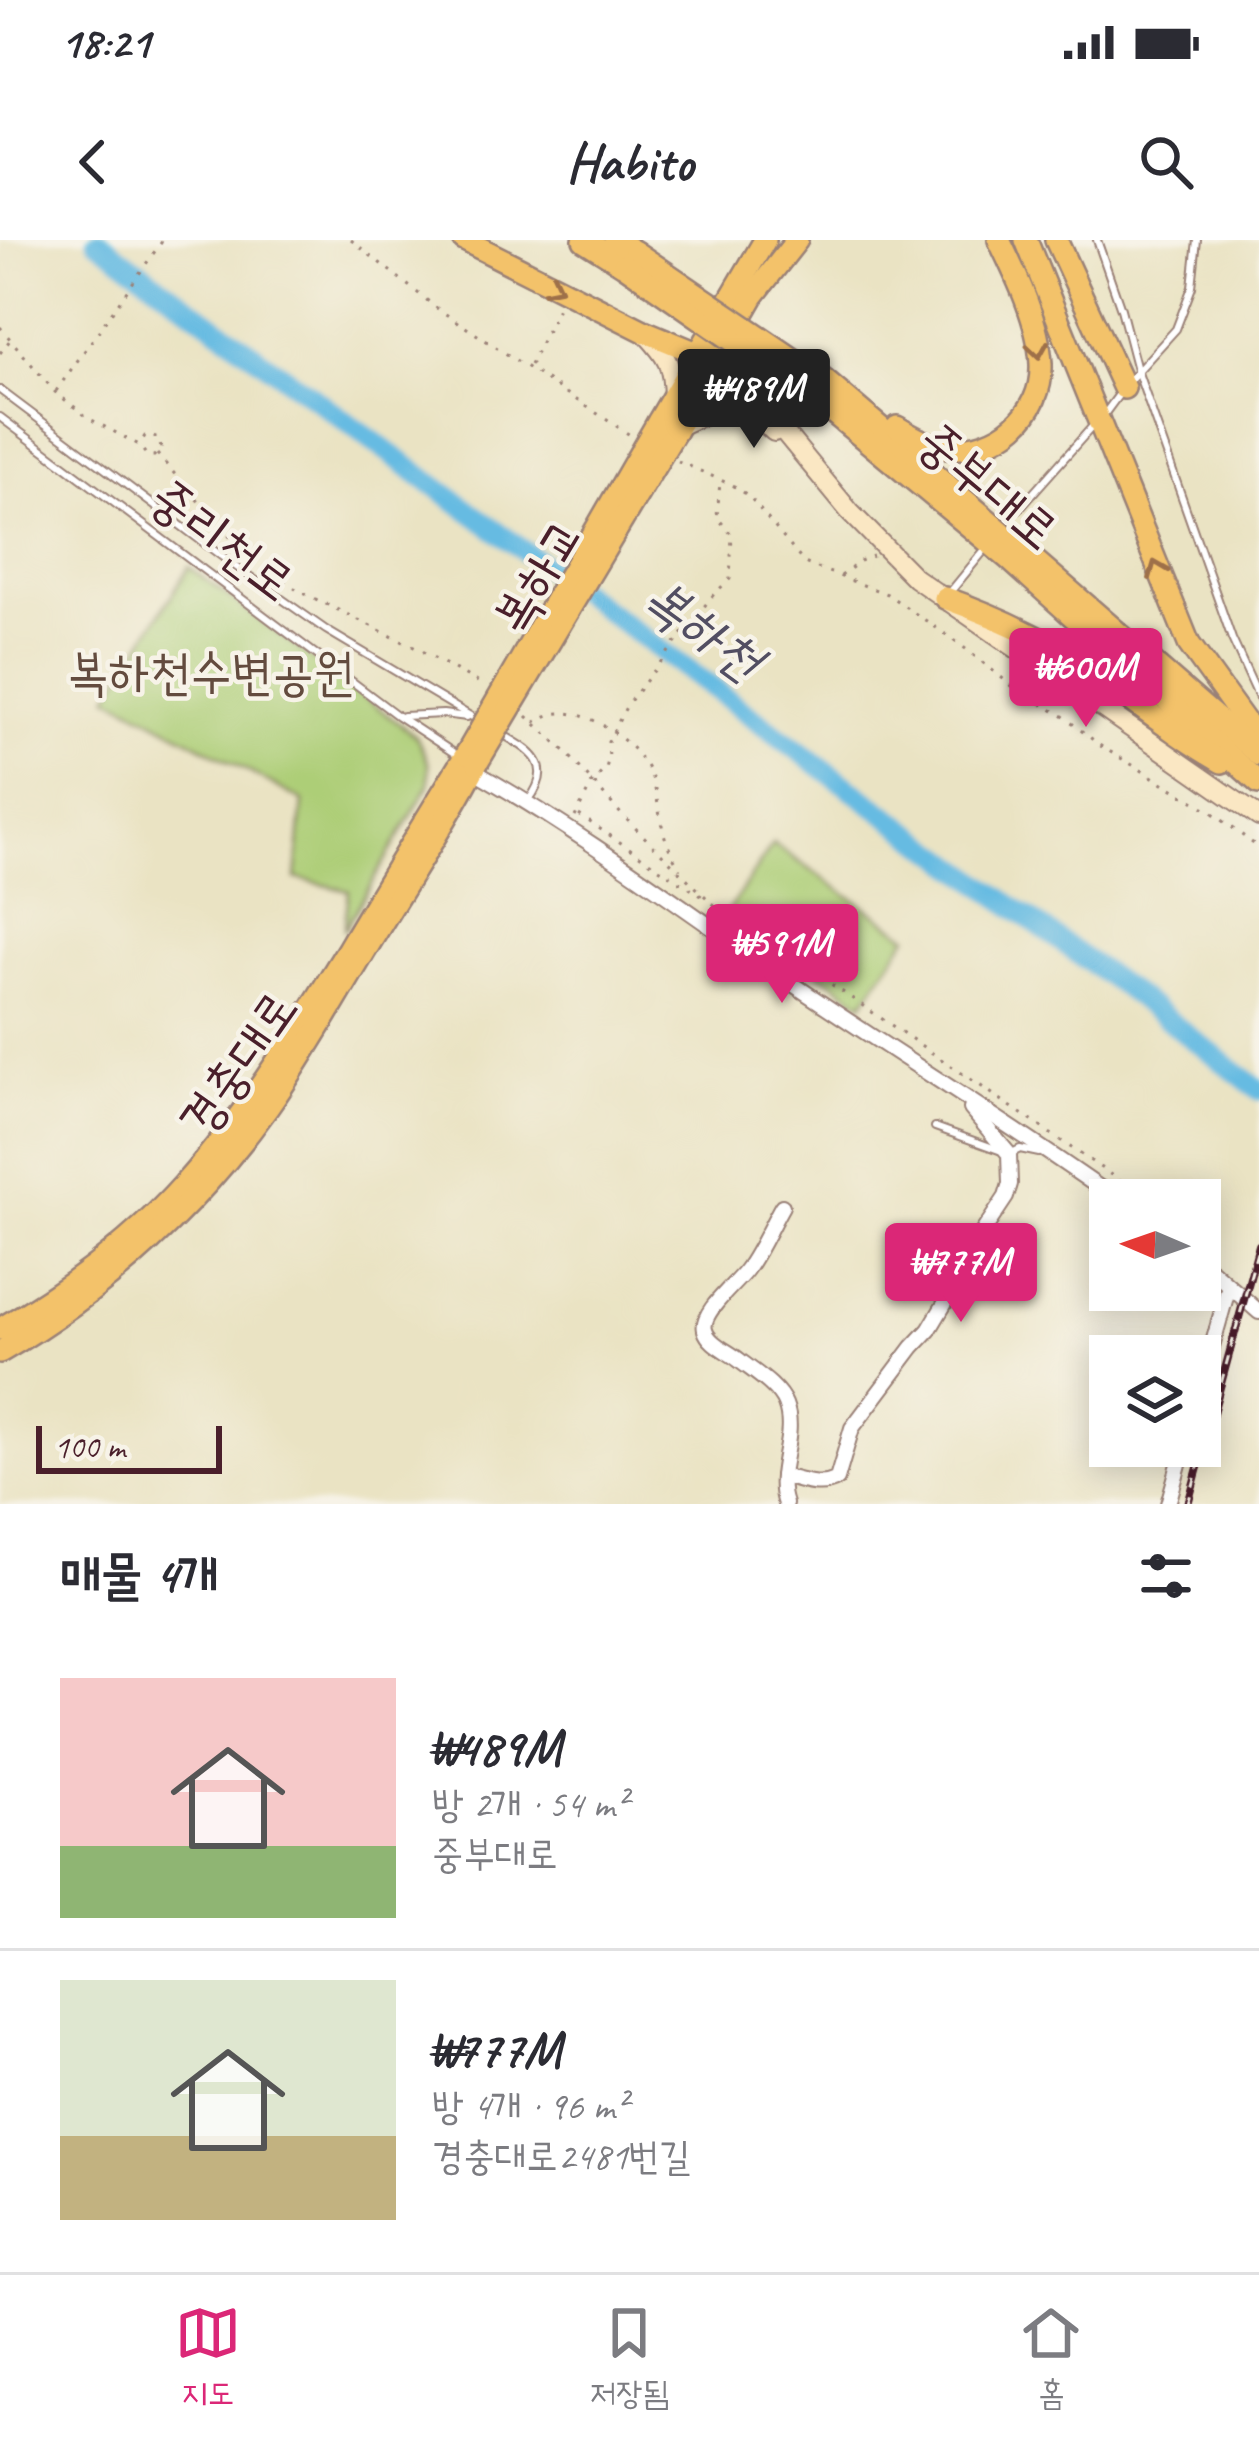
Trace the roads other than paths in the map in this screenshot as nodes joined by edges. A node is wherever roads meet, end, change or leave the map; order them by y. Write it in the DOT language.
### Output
graph roads {
  1 [pos="464,240"];
  2 [pos="584,240"];
  3 [pos="761,240"];
  4 [pos="786,240"];
  5 [pos="797,240"];
  6 [pos="999,240"];
  7 [pos="1025,240"];
  8 [pos="1056,240"];
  9 [pos="1097,240"];
  10 [pos="1197,240"];
  11 [pos="624,252"];
  12 [pos="744,292"];
  13 [pos="644,332"];
  14 [pos="706,357"];
  15 [pos="1131,379"];
  16 [pos="819,388"];
  17 [pos="0,390"];
  18 [pos="673,396"];
  19 [pos="1106,412"];
  20 [pos="0,417"];
  21 [pos="671,426"];
  22 [pos="1091,428"];
  23 [pos="824,482"];
  24 [pos="1019,509"];
  25 [pos="983,552"];
  26 [pos="945,598"];
  27 [pos="1259,698"];
  28 [pos="398,716"];
  29 [pos="472,717"];
  30 [pos="1259,741"];
  31 [pos="1259,755"];
  32 [pos="470,761"];
  33 [pos="1258,782"];
  34 [pos="528,801"];
  35 [pos="1259,817"];
  36 [pos="957,1093"];
  37 [pos="935,1127"];
  38 [pos="1009,1154"];
  39 [pos="1063,1162"];
  40 [pos="1089,1180"];
  41 [pos="782,1206"];
  42 [pos="1221,1279"];
  43 [pos="1229,1286"];
  44 [pos="1259,1312"];
  45 [pos="0,1329"];
  46 [pos="1215,1335"];
  47 [pos="0,1352"];
  48 [pos="1178,1467"];
  49 [pos="782,1476"];
  50 [pos="785,1504"];
  51 [pos="1168,1504"];
  1 -- 13 [label="main road, one-way"];
  2 -- 11 [label="main road"];
  3 -- 12 [label="main road"];
  4 -- 12 [label="main road"];
  5 -- 12 [label="main road"];
  6 -- 16 [label="main road, one-way"];
  30 -- 7 [label="main road, one-way"];
  8 -- 15 [label="main road"];
  9 -- 15 [label="lane"];
  10 -- 15 [label="lane"];
  11 -- 16 [label="main road, bridge"];
  12 -- 14 [label="main road"];
  13 -- 14 [label="main road"];
  13 -- 18 [label="street"];
  14 -- 18 [label="main road"];
  14 -- 21 [label="main road"];
  14 -- 23 [label="street"];
  15 -- 19 [label="lane"];
  15 -- 27 [label="lane"];
  16 -- 31 [label="main road, 중부대로"];
  16 -- 33 [label="main road, 중부대로"];
  17 -- 29 [label="lane"];
  18 -- 21 [label="main road"];
  20 -- 28 [label="lane, 중리천로"];
  21 -- 23 [label="street"];
  21 -- 32 [label="main road, 복하교, bridge"];
  22 -- 24 [label="lane"];
  23 -- 26 [label="street"];
  25 -- 26 [label="lane"];
  26 -- 33 [label="main road"];
  26 -- 35 [label="street"];
  28 -- 29 [label="lane"];
  28 -- 32 [label="lane, 중리천로"];
  29 -- 34 [label="lane"];
  32 -- 34 [label="street"];
  32 -- 45 [label="main road, 경충대로"];
  32 -- 47 [label="main road, 경충대로"];
  34 -- 36 [label="street"];
  36 -- 38 [label="street"];
  36 -- 39 [label="street"];
  37 -- 38 [label="lane"];
  38 -- 39 [label="lane"];
  38 -- 49 [label="street"];
  39 -- 40 [label="street"];
  41 -- 49 [label="street"];
  42 -- 43 [label="street"];
  43 -- 44 [label="street"];
  43 -- 46 [label="street"];
  48 -- 51 [label="street"];
  49 -- 50 [label="street"];
}
